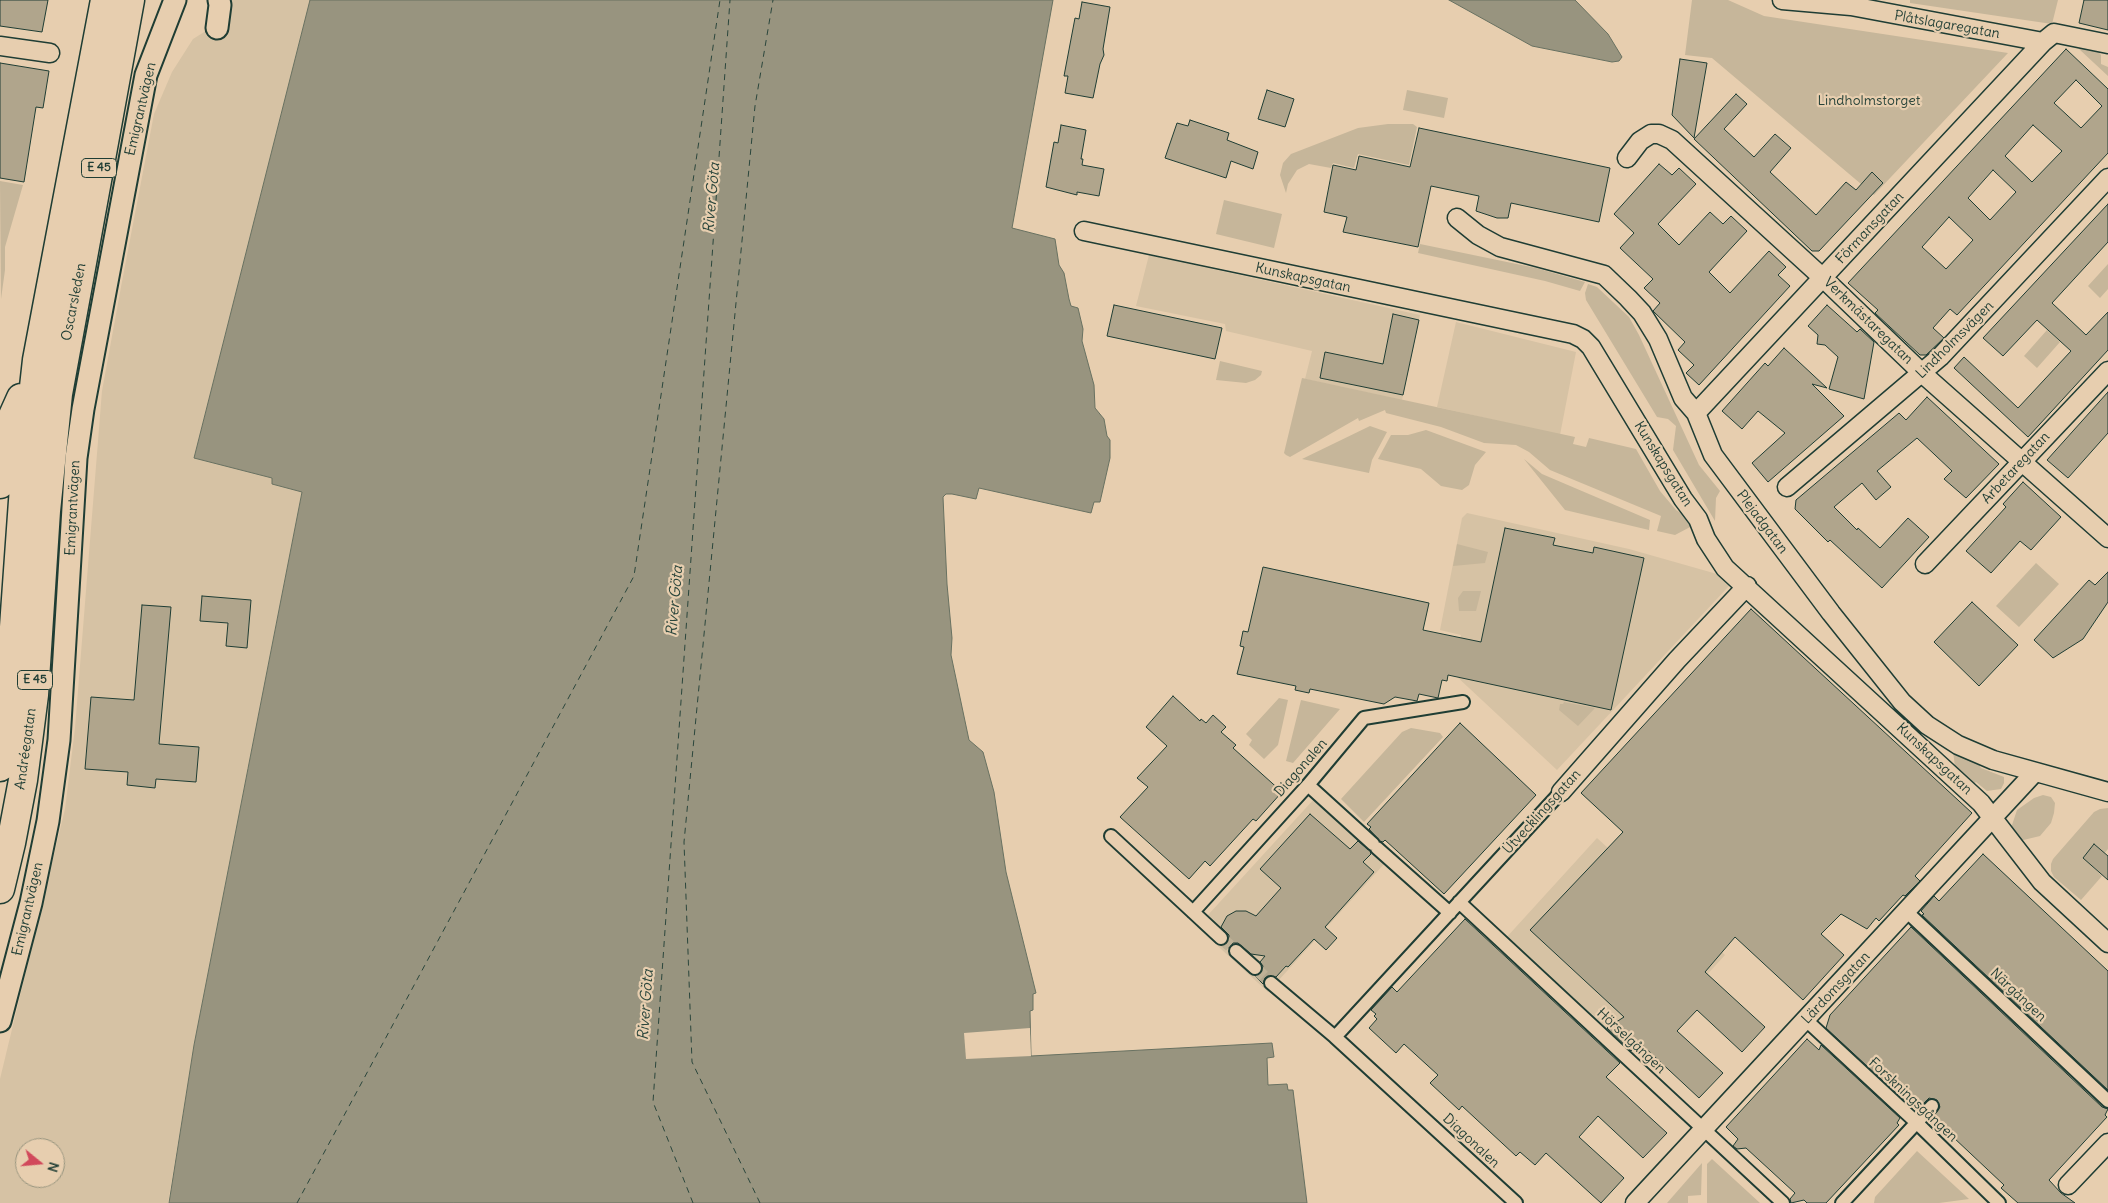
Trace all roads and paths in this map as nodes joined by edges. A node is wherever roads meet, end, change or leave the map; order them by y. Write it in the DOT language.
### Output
graph roads {
  1 [pos="130,0"];
  2 [pos="175,0"];
  3 [pos="219,0"];
  4 [pos="1782,0"];
  5 [pos="104,3"];
  6 [pos="216,28"];
  7 [pos="2043,42"];
  8 [pos="2108,44"];
  9 [pos="0,46"];
  10 [pos="50,53"];
  11 [pos="1627,158"];
  12 [pos="2108,178"];
  13 [pos="1457,218"];
  14 [pos="1084,231"];
  15 [pos="1823,278"];
  16 [pos="37,360"];
  17 [pos="2108,371"];
  18 [pos="1923,374"];
  19 [pos="1696,413"];
  20 [pos="2022,461"];
  21 [pos="0,484"];
  22 [pos="1788,487"];
  23 [pos="2108,538"];
  24 [pos="1925,564"];
  25 [pos="1747,586"];
  26 [pos="29,605"];
  27 [pos="1463,702"];
  28 [pos="0,767"];
  29 [pos="2036,772"];
  30 [pos="1308,784"];
  31 [pos="1561,792"];
  32 [pos="2108,792"];
  33 [pos="1993,819"];
  34 [pos="1111,836"];
  35 [pos="0,889"];
  36 [pos="1459,902"];
  37 [pos="1193,912"];
  38 [pos="1907,912"];
  39 [pos="1450,913"];
  40 [pos="1221,938"];
  41 [pos="2108,943"];
  42 [pos="1236,951"];
  43 [pos="1255,968"];
  44 [pos="1271,982"];
  45 [pos="1806,1020"];
  46 [pos="0,1021"];
  47 [pos="1335,1036"];
  48 [pos="2108,1101"];
  49 [pos="1932,1106"];
  50 [pos="1917,1123"];
  51 [pos="1704,1129"];
  52 [pos="2108,1143"];
  53 [pos="2068,1185"];
  54 [pos="1516,1203"];
  55 [pos="1635,1203"];
  56 [pos="1782,1203"];
  57 [pos="1842,1203"];
  58 [pos="1999,1203"];
  1 -- 26 [label="highway, Oscarsleden / E 45"];
  2 -- 46 [label="street, Emigrantvägen"];
  3 -- 6 [label="street"];
  4 -- 7 [label="street, Plåtslagaregatan"];
  5 -- 16 [label="highway, Oscarsleden / E 45"];
  7 -- 8 [label="street, Plåtslagaregatan"];
  7 -- 15 [label="street, Förmansgatan"];
  9 -- 10 [label="street"];
  11 -- 15 [label="street, Verkmästaregatan"];
  12 -- 18 [label="street, Lindholmsvägen"];
  13 -- 19 [label="street, Plejadgatan"];
  14 -- 25 [label="street, Kunskapsgatan"];
  15 -- 18 [label="street, Verkmästaregatan"];
  15 -- 19 [label="street, Förmansgatan"];
  16 -- 21 [label="highway"];
  16 -- 26 [label="highway, Oscarsleden / E 45"];
  17 -- 20 [label="street, Arbetaregatan"];
  18 -- 20 [label="street, Verkmästaregatan"];
  18 -- 22 [label="street, Lindholmsvägen"];
  19 -- 29 [label="street, Plejadgatan"];
  20 -- 23 [label="street, Verkmästaregatan"];
  20 -- 24 [label="street, Arbetaregatan"];
  25 -- 31 [label="street, Utvecklingsgatan"];
  25 -- 33 [label="street, Kunskapsgatan"];
  26 -- 28 [label="highway, Andréegatan / E 45"];
  26 -- 35 [label="highway, Andréegatan / E 45"];
  27 -- 30 [label="street, Diagonalen"];
  29 -- 32 [label="street, Plejadgatan"];
  29 -- 33 [label="street, Lärdomsgatan"];
  30 -- 37 [label="street, Diagonalen"];
  30 -- 39 [label="street"];
  31 -- 36 [label="street, Utvecklingsgatan"];
  33 -- 38 [label="street, Lärdomsgatan"];
  33 -- 41 [label="street, Kunskapsgatan"];
  34 -- 37 [label="street"];
  36 -- 39 [label="street, Utvecklingsgatan"];
  36 -- 51 [label="street, Hörselgången"];
  37 -- 40 [label="street"];
  38 -- 45 [label="street, Lärdomsgatan"];
  38 -- 48 [label="street, Närgången"];
  39 -- 47 [label="street, Utvecklingsgatan"];
  42 -- 43 [label="street"];
  44 -- 47 [label="street, Diagonalen"];
  45 -- 50 [label="street, Forskningsgången"];
  45 -- 51 [label="street, Lärdomsgatan"];
  47 -- 54 [label="street, Diagonalen"];
  49 -- 50 [label="street"];
  50 -- 57 [label="street"];
  50 -- 58 [label="street, Forskningsgången"];
  51 -- 55 [label="street, Lärdomsgatan"];
  51 -- 56 [label="street, Hörselgången"];
  52 -- 53 [label="street"];
}
